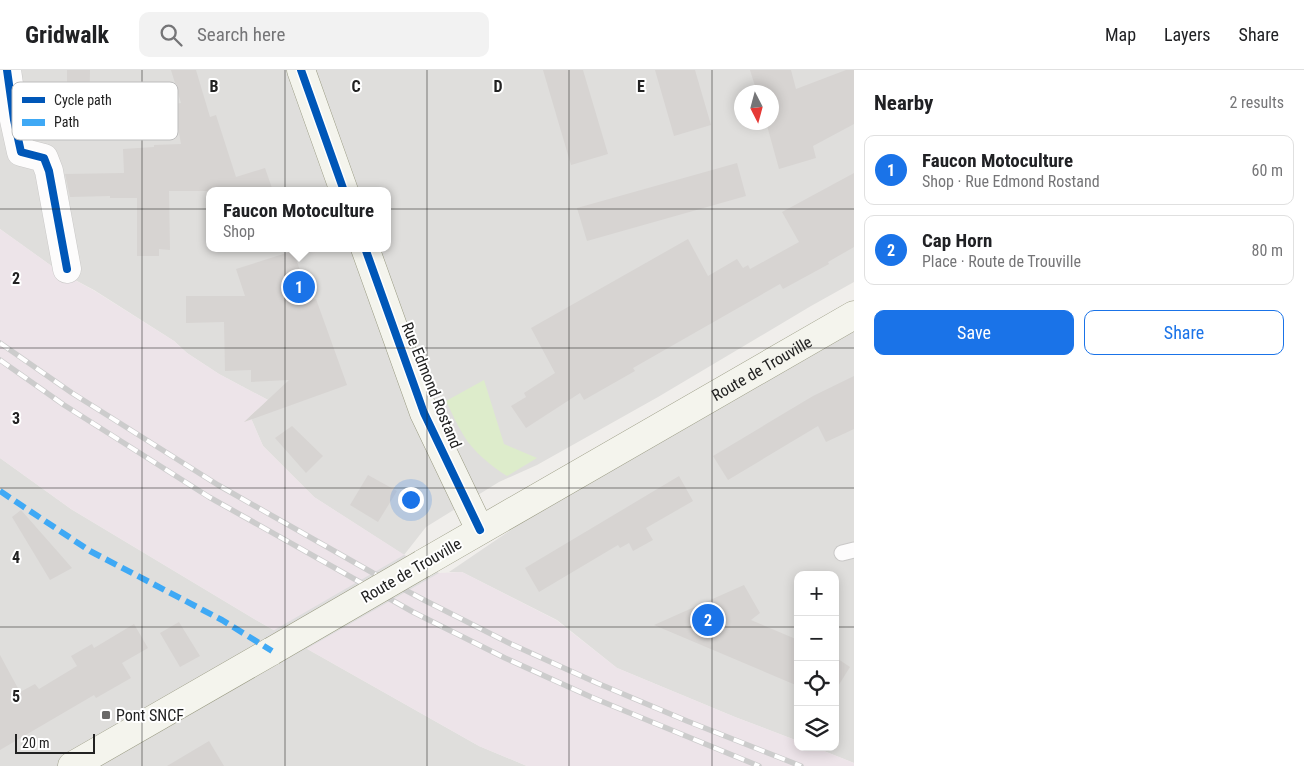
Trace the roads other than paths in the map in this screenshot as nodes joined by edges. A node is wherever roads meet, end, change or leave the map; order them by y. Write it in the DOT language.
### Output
graph roads {
  1 [pos="7,70"];
  2 [pos="301,70"];
  3 [pos="12,106"];
  4 [pos="18,140"];
  5 [pos="343,187"];
  6 [pos="366,252"];
  7 [pos="67,269"];
  8 [pos="854,315"];
  9 [pos="480,530"];
  10 [pos="72,766"];
  1 -- 3 [label="street"];
  2 -- 5 [label="main road"];
  4 -- 7 [label="street"];
  6 -- 9 [label="main road, Rue Edmond Rostand"];
  8 -- 9 [label="main road, Route de Trouville"];
  9 -- 10 [label="main road, Route de Trouville, bridge"];
}
